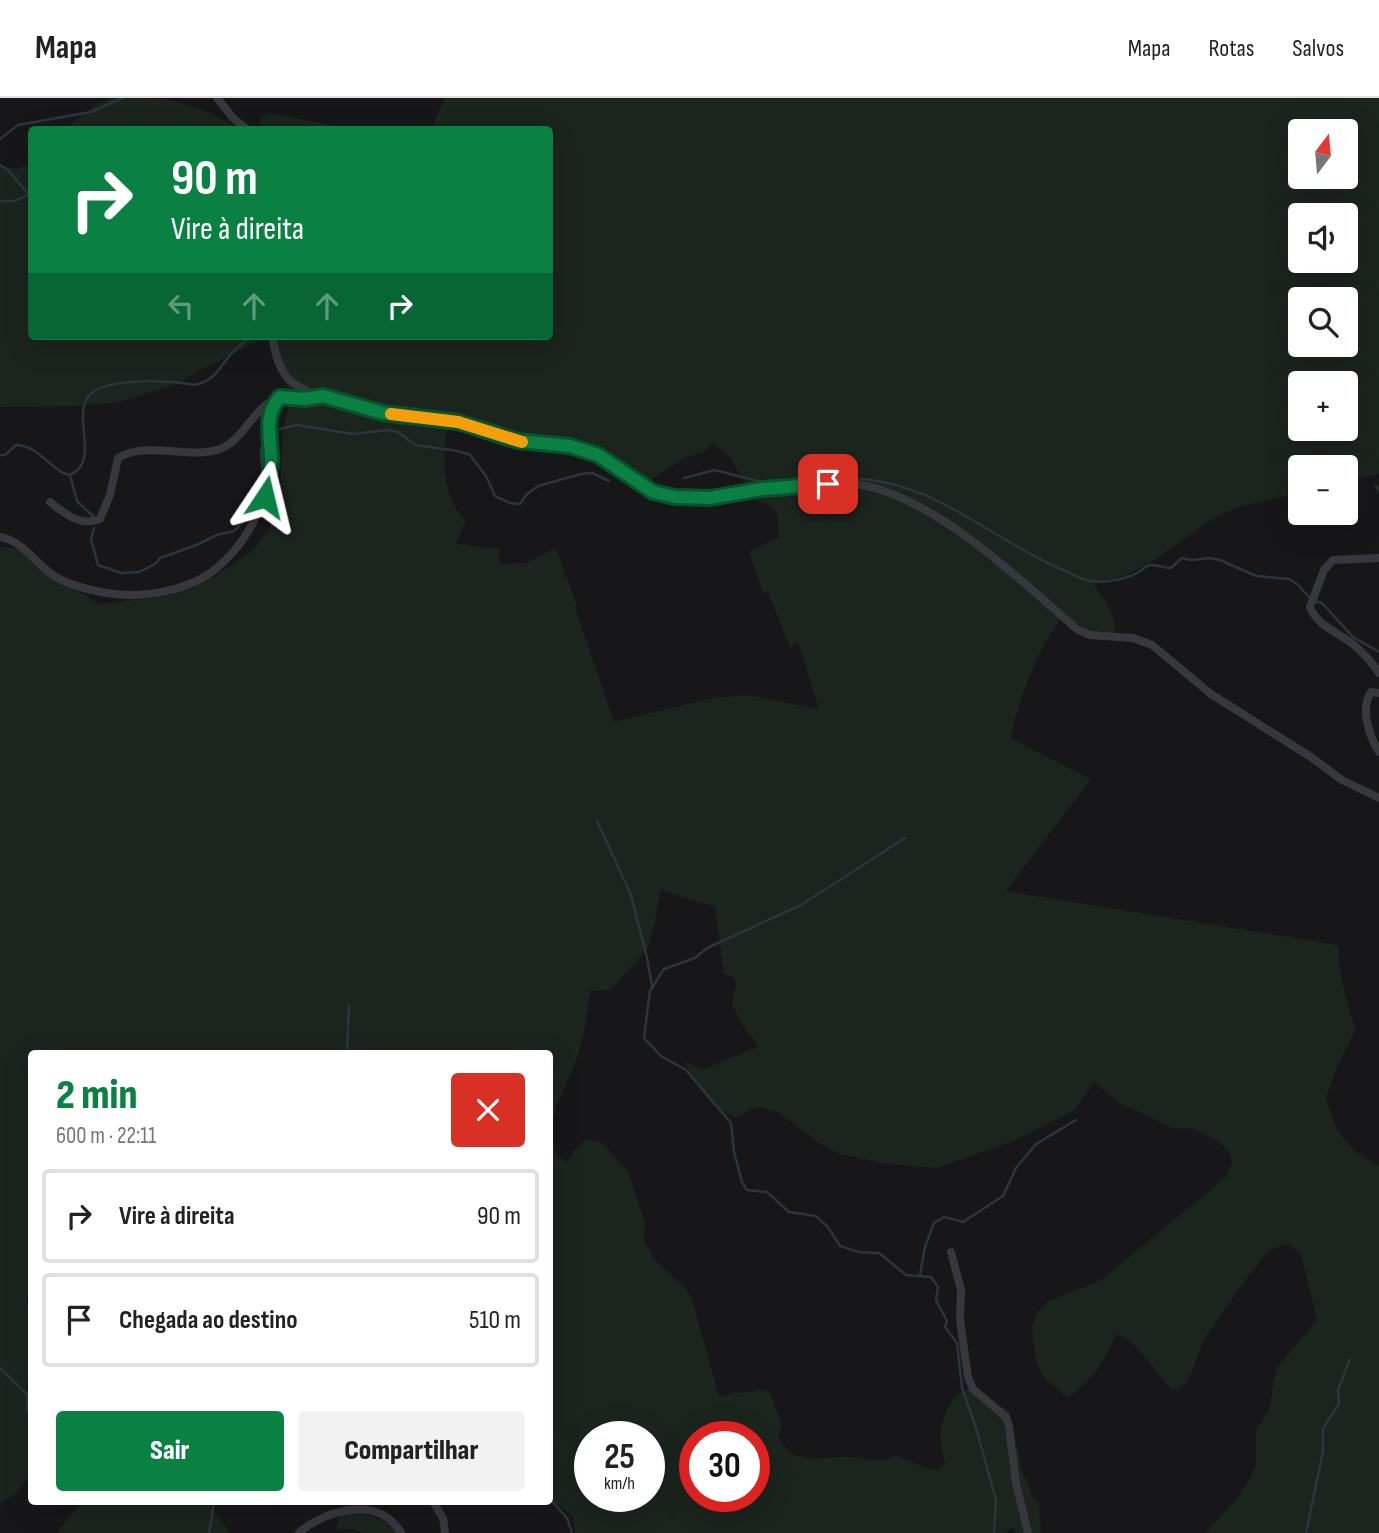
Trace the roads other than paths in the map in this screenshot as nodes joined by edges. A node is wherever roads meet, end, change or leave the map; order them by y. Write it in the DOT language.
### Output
graph roads {
  1 [pos="217,98"];
  2 [pos="243,126"];
  3 [pos="273,340"];
  4 [pos="323,396"];
  5 [pos="280,397"];
  6 [pos="50,502"];
  7 [pos="0,537"];
  8 [pos="1379,558"];
  9 [pos="1379,673"];
  10 [pos="1379,693"];
  11 [pos="1379,752"];
  12 [pos="1379,798"];
  13 [pos="951,1252"];
  14 [pos="435,1505"];
  15 [pos="299,1533"];
  16 [pos="401,1533"];
  17 [pos="445,1533"];
  18 [pos="1028,1533"];
  1 -- 2 [label="street"];
  3 -- 4 [label="street"];
  4 -- 5 [label="street"];
  4 -- 12 [label="street"];
  5 -- 6 [label="street"];
  5 -- 7 [label="street"];
  8 -- 9 [label="street"];
  10 -- 11 [label="street"];
  13 -- 18 [label="street"];
  14 -- 17 [label="street"];
  15 -- 16 [label="street"];
}
